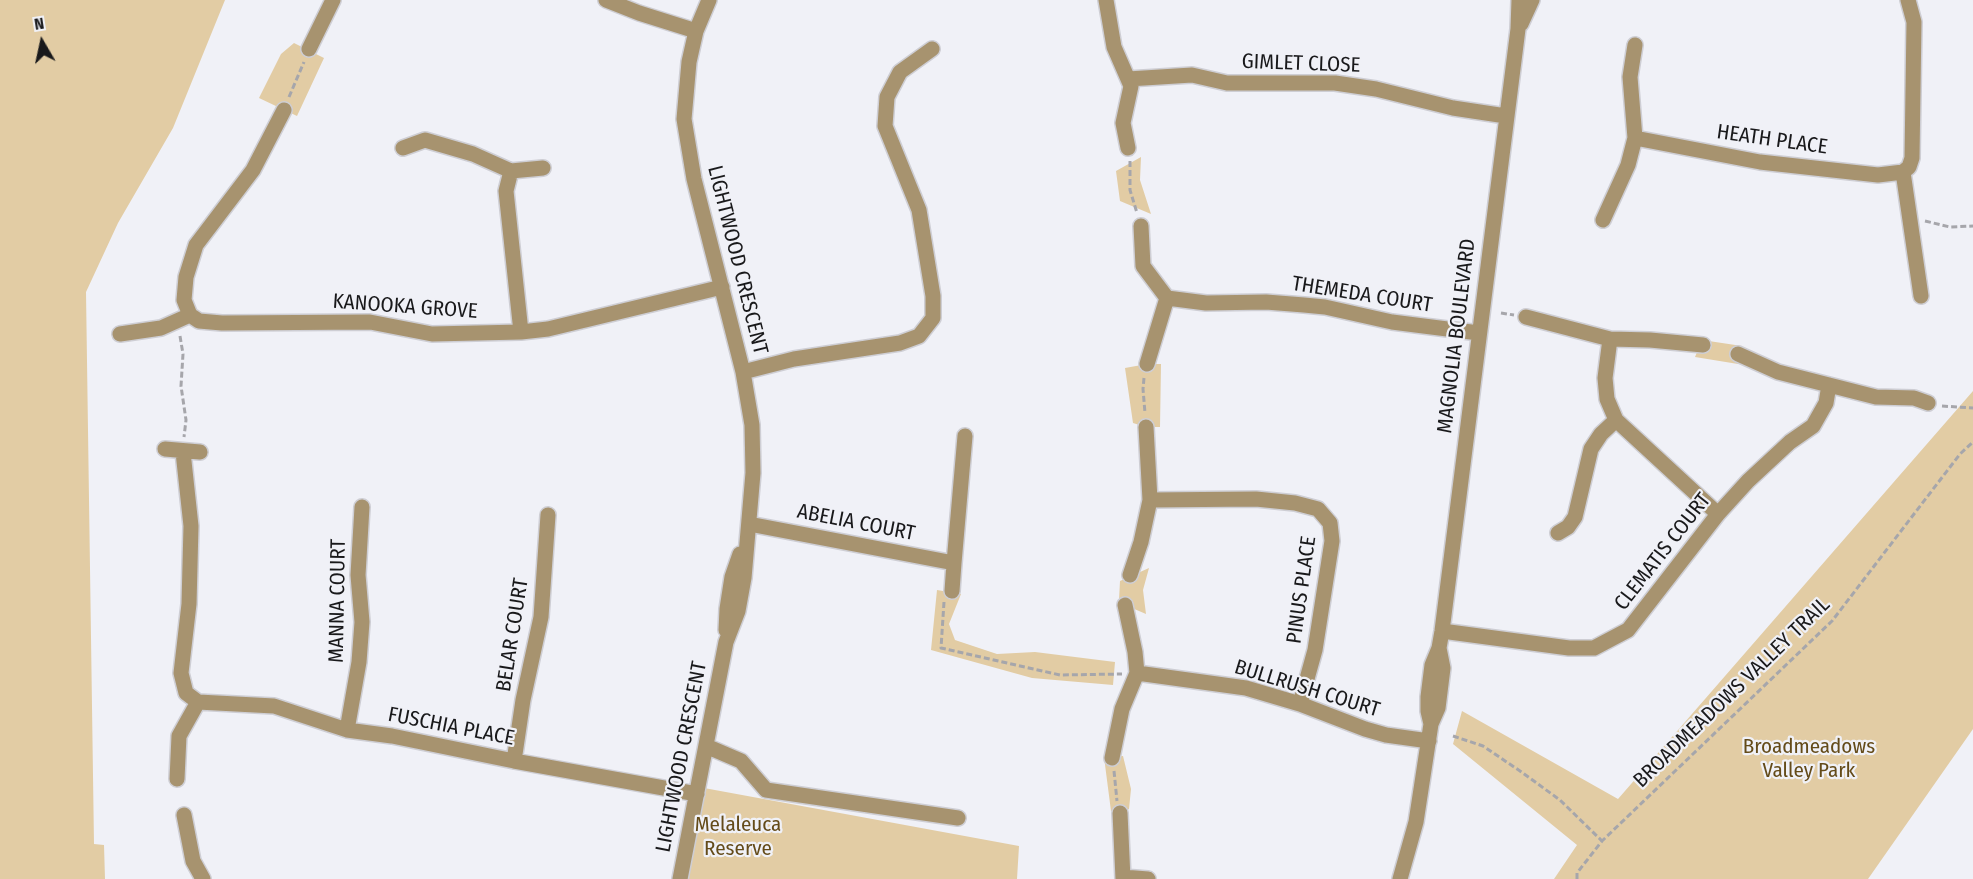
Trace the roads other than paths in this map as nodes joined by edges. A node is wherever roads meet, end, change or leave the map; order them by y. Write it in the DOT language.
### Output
graph roads {
  1 [pos="333,0"];
  2 [pos="606,0"];
  3 [pos="709,0"];
  4 [pos="1106,0"];
  5 [pos="1519,0"];
  6 [pos="1532,0"];
  7 [pos="1908,0"];
  8 [pos="1518,29"];
  9 [pos="696,31"];
  10 [pos="1635,45"];
  11 [pos="932,48"];
  12 [pos="309,49"];
  13 [pos="1128,79"];
  14 [pos="284,110"];
  15 [pos="1506,116"];
  16 [pos="1635,138"];
  17 [pos="403,148"];
  18 [pos="1128,148"];
  19 [pos="543,168"];
  20 [pos="511,171"];
  21 [pos="1903,172"];
  22 [pos="1603,220"];
  23 [pos="1141,226"];
  24 [pos="722,287"];
  25 [pos="1920,296"];
  26 [pos="1167,298"];
  27 [pos="190,315"];
  28 [pos="1527,317"];
  29 [pos="521,332"];
  30 [pos="1479,333"];
  31 [pos="120,334"];
  32 [pos="1610,339"];
  33 [pos="1703,345"];
  34 [pos="1738,354"];
  35 [pos="1147,364"];
  36 [pos="743,372"];
  37 [pos="1829,385"];
  38 [pos="1928,403"];
  39 [pos="1616,420"];
  40 [pos="1146,427"];
  41 [pos="965,436"];
  42 [pos="165,449"];
  43 [pos="183,452"];
  44 [pos="200,452"];
  45 [pos="1150,500"];
  46 [pos="362,507"];
  47 [pos="1718,514"];
  48 [pos="548,515"];
  49 [pos="748,529"];
  50 [pos="1558,533"];
  51 [pos="954,563"];
  52 [pos="1130,575"];
  53 [pos="952,591"];
  54 [pos="1125,605"];
  55 [pos="1442,631"];
  56 [pos="1137,673"];
  57 [pos="198,702"];
  58 [pos="1300,705"];
  59 [pos="347,730"];
  60 [pos="1429,741"];
  61 [pos="706,746"];
  62 [pos="1112,758"];
  63 [pos="514,761"];
  64 [pos="177,779"];
  65 [pos="697,794"];
  66 [pos="1120,813"];
  67 [pos="184,816"];
  68 [pos="958,818"];
  69 [pos="202,877"];
  70 [pos="1123,878"];
  71 [pos="680,879"];
  72 [pos="1148,879"];
  73 [pos="1400,879"];
  1 -- 12 [label="street"];
  2 -- 9 [label="street"];
  3 -- 9 [label="street, LIGHTWOOD CRESCENT"];
  4 -- 13 [label="street"];
  5 -- 8 [label="street, MAGNOLIA BOULEVARD"];
  6 -- 8 [label="street, MAGNOLIA BOULEVARD"];
  7 -- 21 [label="street"];
  8 -- 15 [label="street, MAGNOLIA BOULEVARD"];
  9 -- 24 [label="street, LIGHTWOOD CRESCENT"];
  10 -- 16 [label="street"];
  11 -- 36 [label="street"];
  13 -- 15 [label="street, GIMLET CLOSE"];
  13 -- 18 [label="street"];
  14 -- 27 [label="street"];
  15 -- 30 [label="street, MAGNOLIA BOULEVARD"];
  16 -- 21 [label="street, HEATH PLACE"];
  16 -- 22 [label="street"];
  17 -- 20 [label="street"];
  19 -- 20 [label="street"];
  20 -- 29 [label="street"];
  21 -- 25 [label="street"];
  23 -- 26 [label="street"];
  24 -- 29 [label="street, KANOOKA GROVE"];
  24 -- 36 [label="street, LIGHTWOOD CRESCENT"];
  26 -- 30 [label="street, THEMEDA COURT"];
  26 -- 35 [label="street"];
  27 -- 29 [label="street, KANOOKA GROVE"];
  27 -- 31 [label="street"];
  28 -- 32 [label="street"];
  30 -- 55 [label="street, MAGNOLIA BOULEVARD"];
  32 -- 33 [label="street"];
  32 -- 39 [label="street"];
  34 -- 37 [label="street"];
  36 -- 49 [label="street, LIGHTWOOD CRESCENT"];
  37 -- 38 [label="street"];
  37 -- 47 [label="street, CLEMATIS COURT"];
  39 -- 47 [label="street"];
  39 -- 50 [label="street"];
  40 -- 45 [label="street"];
  41 -- 51 [label="street"];
  42 -- 43 [label="street"];
  43 -- 44 [label="street"];
  43 -- 57 [label="street"];
  45 -- 52 [label="street"];
  45 -- 58 [label="street, PINUS PLACE"];
  46 -- 59 [label="street, MANNA COURT"];
  47 -- 55 [label="street, CLEMATIS COURT"];
  48 -- 63 [label="street, BELAR COURT"];
  49 -- 51 [label="street, ABELIA COURT"];
  49 -- 61 [label="street, LIGHTWOOD CRESCENT"];
  51 -- 53 [label="street"];
  54 -- 56 [label="street"];
  55 -- 60 [label="street, MAGNOLIA BOULEVARD"];
  56 -- 58 [label="street, BULLRUSH COURT"];
  56 -- 62 [label="street"];
  57 -- 59 [label="street, FUSCHIA PLACE"];
  57 -- 64 [label="street"];
  58 -- 60 [label="street, BULLRUSH COURT"];
  59 -- 63 [label="street, FUSCHIA PLACE"];
  60 -- 73 [label="street, MAGNOLIA BOULEVARD"];
  61 -- 65 [label="street, LIGHTWOOD CRESCENT"];
  61 -- 68 [label="street"];
  63 -- 65 [label="street, FUSCHIA PLACE"];
  65 -- 71 [label="street, LIGHTWOOD CRESCENT"];
  66 -- 70 [label="street"];
  67 -- 69 [label="street"];
  70 -- 72 [label="street"];
}
